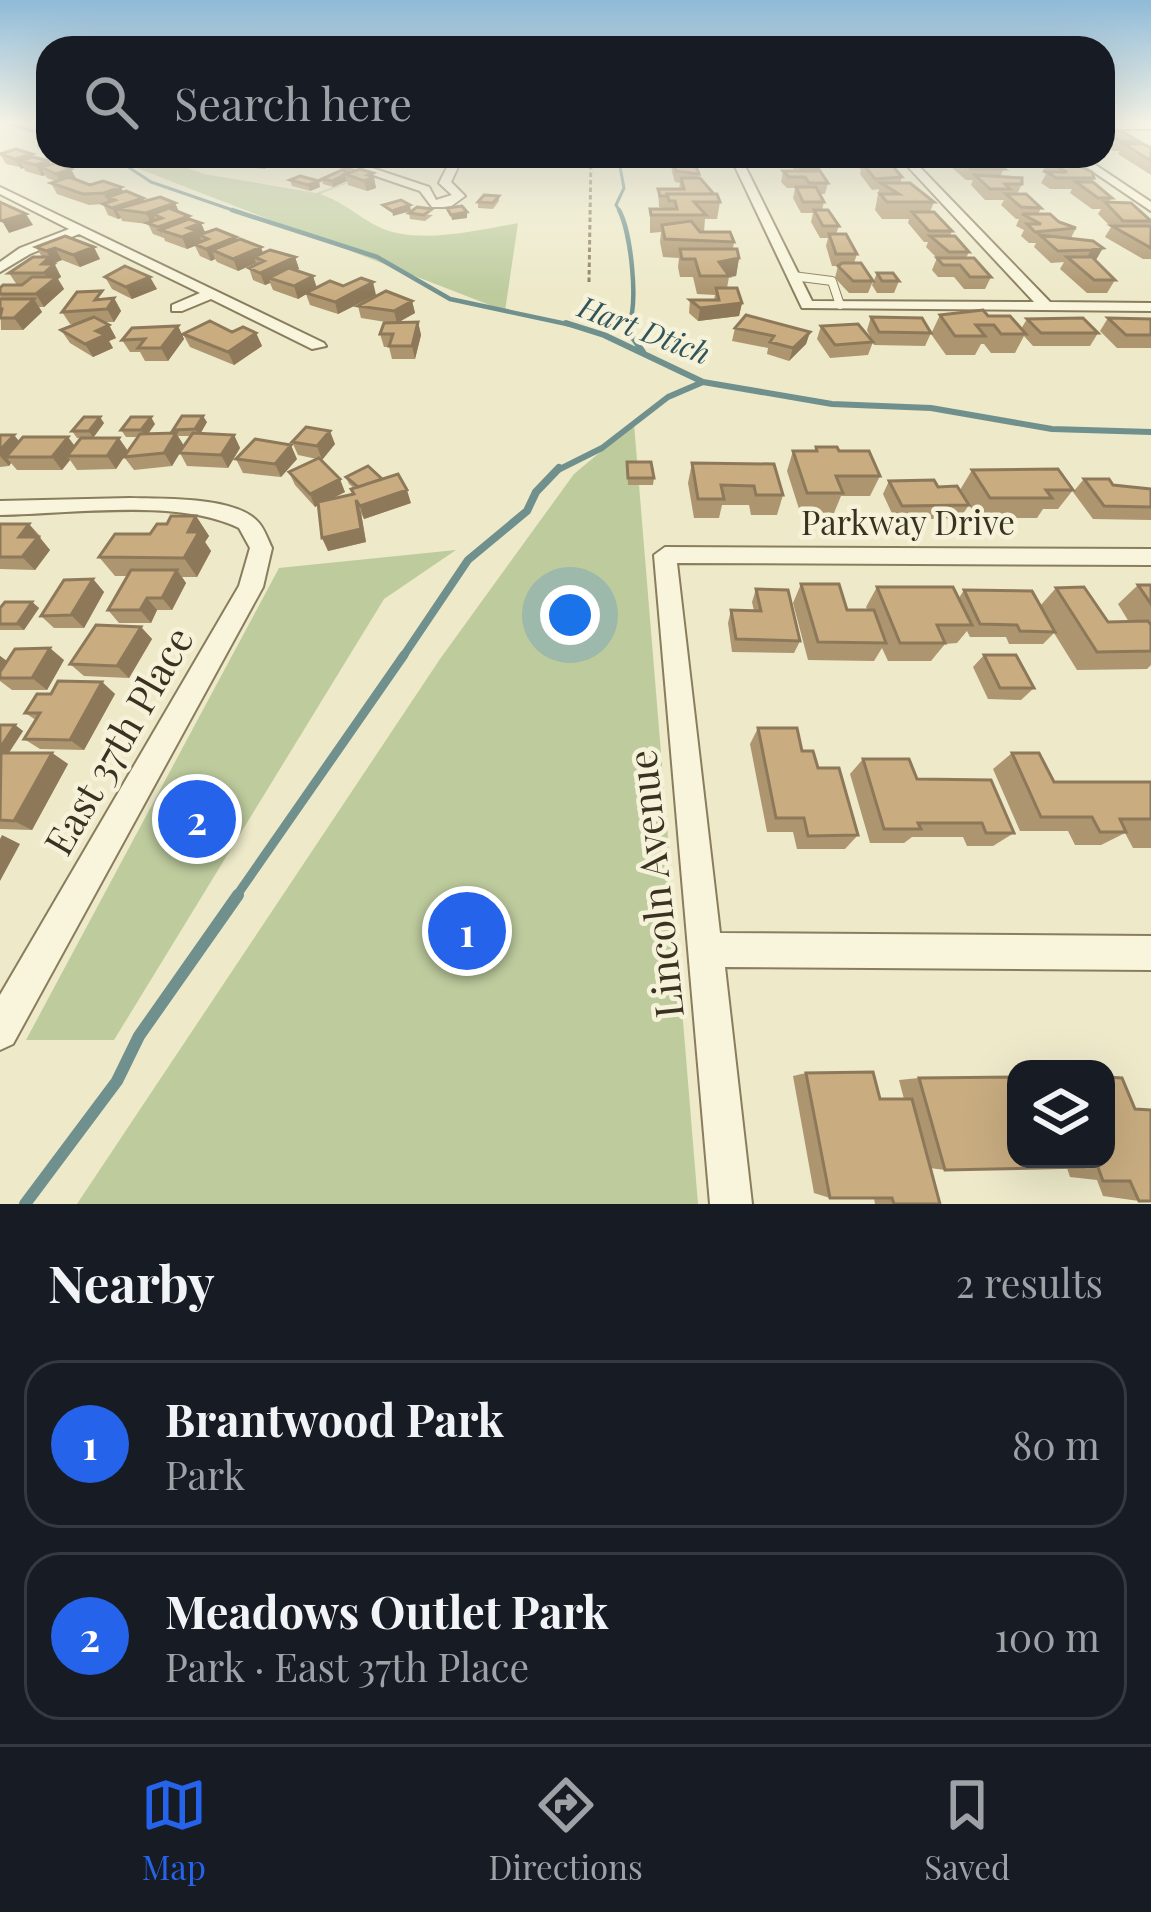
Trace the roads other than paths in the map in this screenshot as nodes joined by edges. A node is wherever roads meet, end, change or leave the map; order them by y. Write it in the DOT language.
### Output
graph roads {
  1 [pos="404,180"];
  2 [pos="446,180"];
  3 [pos="747,180"];
  4 [pos="926,180"];
  5 [pos="1111,180"];
  6 [pos="0,190"];
  7 [pos="1151,207"];
  8 [pos="80,229"];
  9 [pos="0,268"];
  10 [pos="793,276"];
  11 [pos="211,293"];
  12 [pos="840,305"];
  13 [pos="1046,306"];
  14 [pos="1151,307"];
  15 [pos="177,308"];
  16 [pos="319,346"];
  17 [pos="0,508"];
  18 [pos="665,555"];
  19 [pos="1151,557"];
  20 [pos="704,950"];
  21 [pos="1151,952"];
  22 [pos="0,1031"];
  23 [pos="731,1204"];
  1 -- 2 [label="street"];
  3 -- 10 [label="street"];
  4 -- 13 [label="street"];
  5 -- 7 [label="street"];
  6 -- 8 [label="street"];
  8 -- 9 [label="street"];
  8 -- 11 [label="street"];
  10 -- 12 [label="lane"];
  10 -- 12 [label="street"];
  11 -- 15 [label="street"];
  11 -- 16 [label="street"];
  12 -- 13 [label="street"];
  13 -- 14 [label="street"];
  17 -- 22 [label="street, East 37th Place"];
  18 -- 19 [label="street, Parkway Drive"];
  18 -- 20 [label="street, Lincoln Avenue"];
  20 -- 21 [label="street"];
  20 -- 23 [label="street, Lincoln Avenue"];
}
